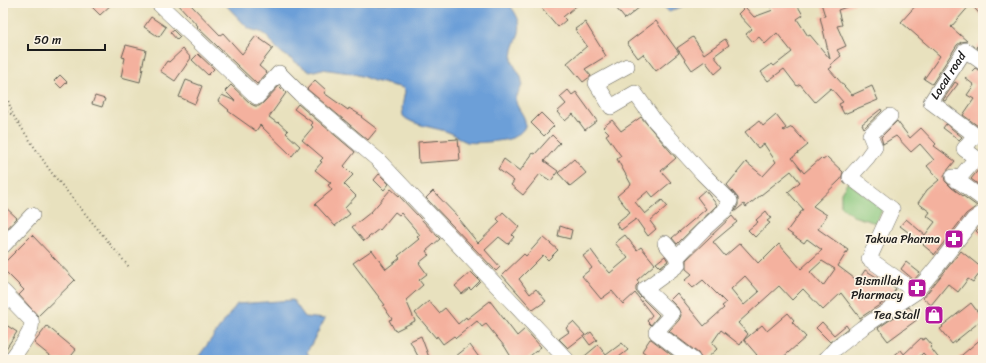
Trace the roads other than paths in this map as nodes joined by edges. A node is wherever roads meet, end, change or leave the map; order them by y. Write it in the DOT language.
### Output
graph roads {
  1 [pos="158,3"];
  2 [pos="983,63"];
  3 [pos="627,66"];
  4 [pos="890,116"];
  5 [pos="983,199"];
  6 [pos="983,213"];
  7 [pos="32,215"];
  8 [pos="665,243"];
  9 [pos="3,246"];
  10 [pos="676,256"];
  11 [pos="3,291"];
  12 [pos="916,292"];
  13 [pos="11,360"];
  14 [pos="567,360"];
  15 [pos="693,360"];
  16 [pos="825,360"];
  1 -- 14 [label="street"];
  2 -- 5 [label="street, Local road"];
  3 -- 10 [label="street"];
  4 -- 12 [label="street"];
  6 -- 12 [label="street"];
  7 -- 9 [label="street"];
  8 -- 10 [label="street"];
  10 -- 15 [label="street"];
  11 -- 13 [label="street"];
  12 -- 16 [label="street"];
}
